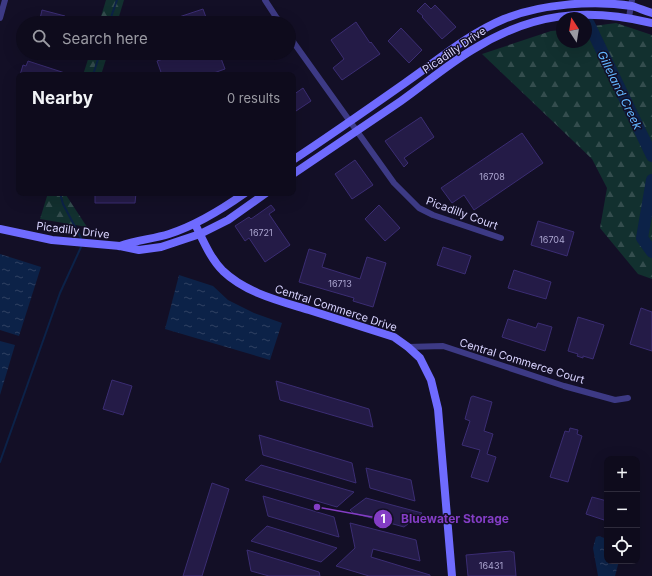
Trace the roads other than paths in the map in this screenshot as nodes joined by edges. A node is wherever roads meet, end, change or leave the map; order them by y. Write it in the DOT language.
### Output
graph roads {
  1 [pos="5,0"];
  2 [pos="265,0"];
  3 [pos="632,3"];
  4 [pos="652,13"];
  5 [pos="275,16"];
  6 [pos="629,17"];
  7 [pos="0,18"];
  8 [pos="652,22"];
  9 [pos="296,46"];
  10 [pos="350,122"];
  11 [pos="356,131"];
  12 [pos="296,158"];
  13 [pos="296,172"];
  14 [pos="241,196"];
  15 [pos="262,196"];
  16 [pos="195,224"];
  17 [pos="0,229"];
  18 [pos="200,234"];
  19 [pos="501,238"];
  20 [pos="120,246"];
  21 [pos="408,347"];
  22 [pos="628,398"];
  23 [pos="452,576"];
  1 -- 7 [label="street"];
  2 -- 5 [label="street"];
  3 -- 4 [label="street, Picadilly Drive"];
  3 -- 6 [label="street"];
  3 -- 10 [label="street, Picadilly Drive"];
  6 -- 8 [label="street, Picadilly Drive"];
  6 -- 11 [label="street, Picadilly Drive"];
  9 -- 10 [label="street, Picadilly Court"];
  10 -- 11 [label="street, Picadilly Court"];
  10 -- 12 [label="street, Picadilly Drive"];
  11 -- 13 [label="street, Picadilly Drive"];
  11 -- 19 [label="street, Picadilly Court"];
  14 -- 16 [label="street, Picadilly Drive"];
  15 -- 18 [label="street, Picadilly Drive"];
  16 -- 18 [label="street, Central Commerce Drive"];
  16 -- 20 [label="street, Picadilly Drive"];
  17 -- 20 [label="street, Picadilly Drive"];
  18 -- 20 [label="street, Picadilly Drive"];
  18 -- 21 [label="street, Central Commerce Drive"];
  21 -- 22 [label="street, Central Commerce Court"];
  21 -- 23 [label="street, Central Commerce Drive"];
}
